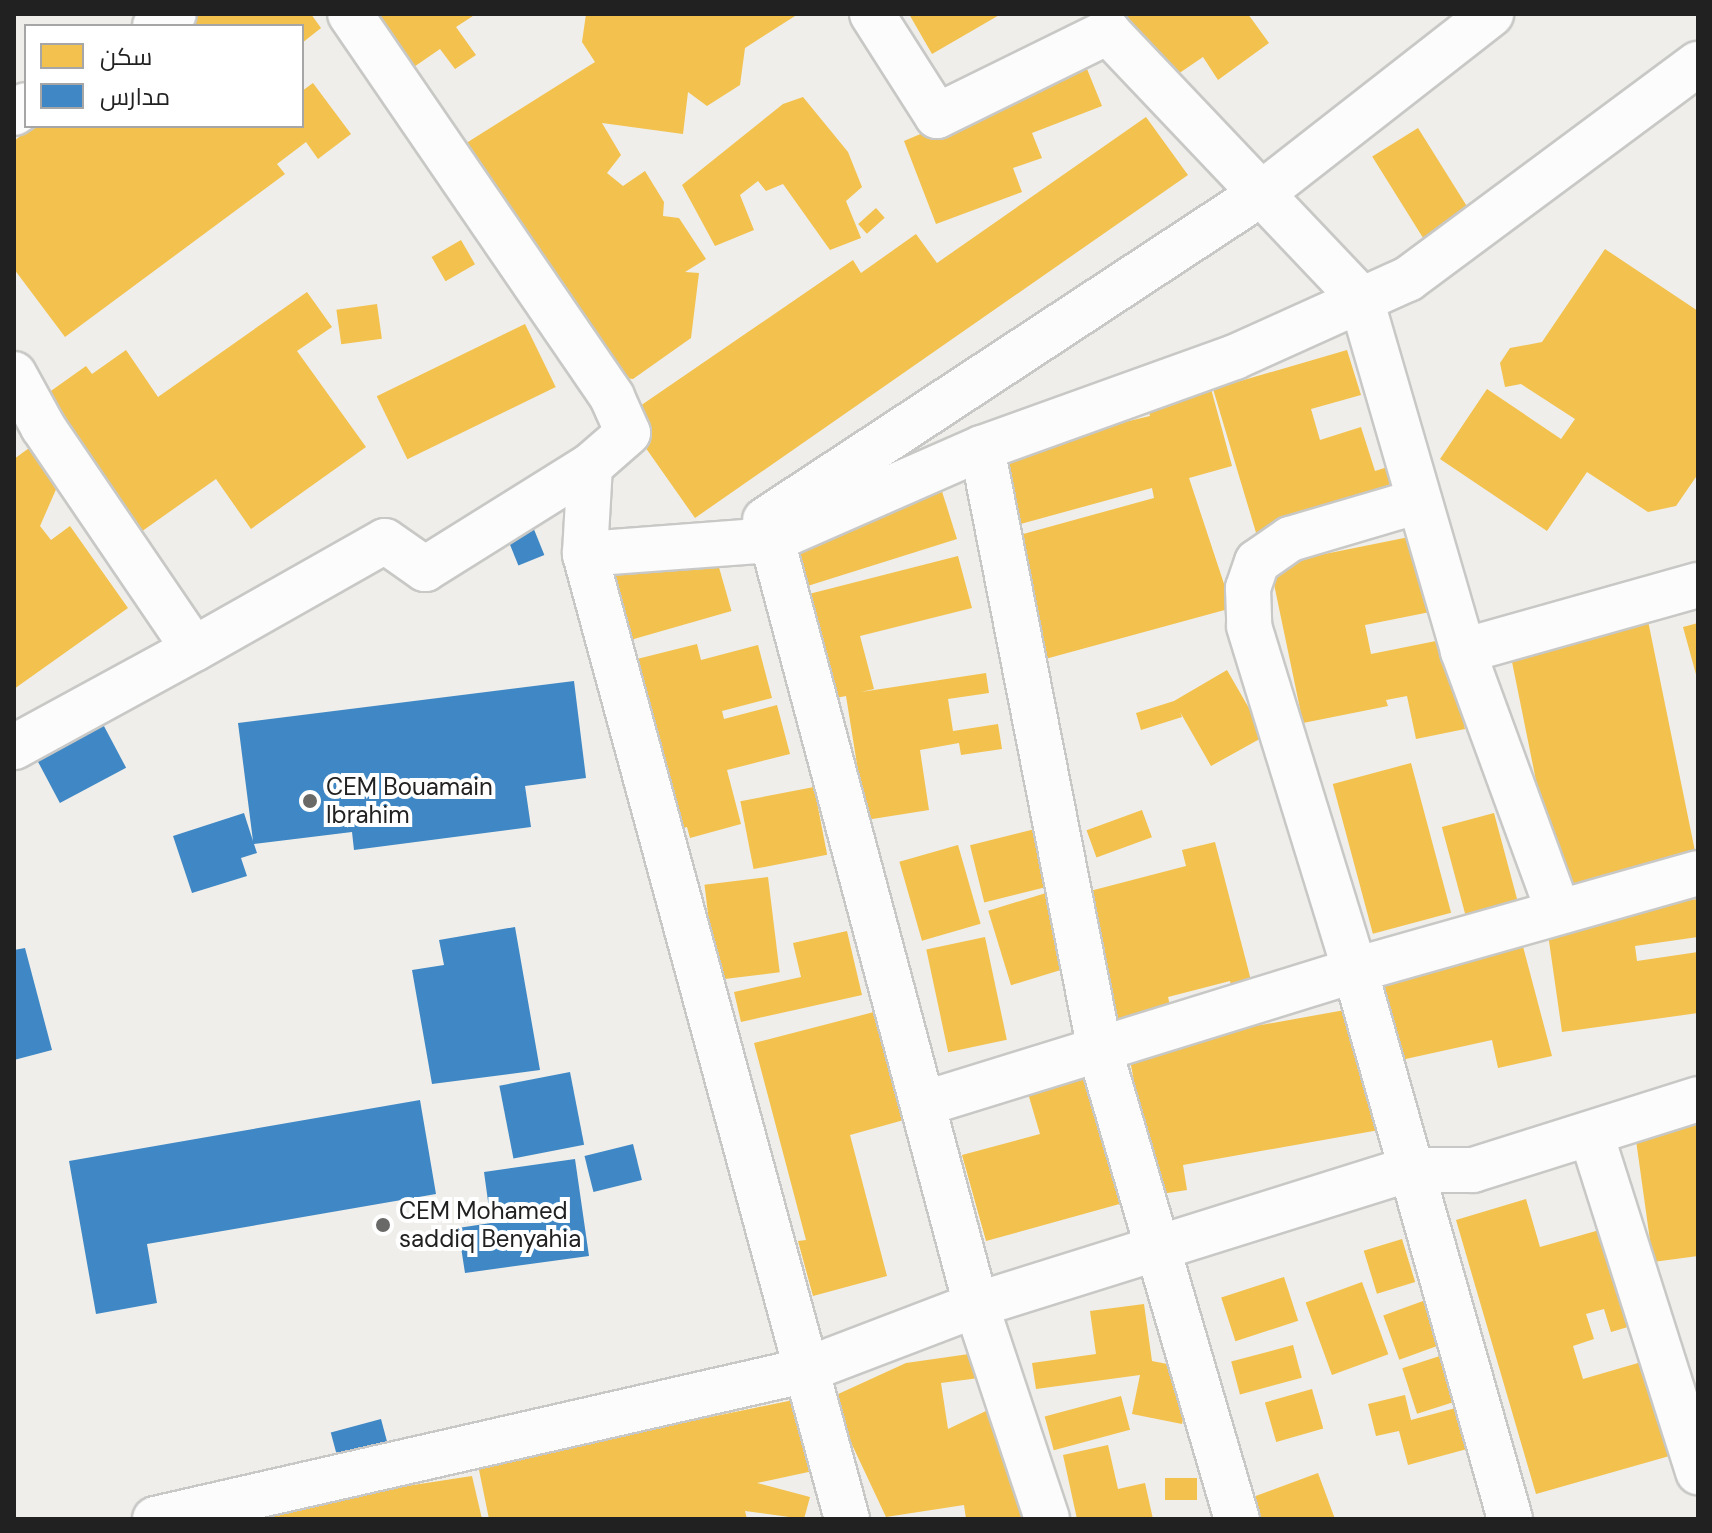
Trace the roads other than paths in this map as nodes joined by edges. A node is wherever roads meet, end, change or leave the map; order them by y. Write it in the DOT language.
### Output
graph roads {
  1 [pos="350,14"];
  2 [pos="872,14"];
  3 [pos="1491,14"];
  4 [pos="1698,64"];
  5 [pos="1262,193"];
  6 [pos="1361,299"];
  7 [pos="14,374"];
  8 [pos="982,448"];
  9 [pos="590,466"];
  10 [pos="1419,501"];
  11 [pos="750,542"];
  12 [pos="585,554"];
  13 [pos="1698,585"];
  14 [pos="194,649"];
  15 [pos="1463,651"];
  16 [pos="14,747"];
  17 [pos="1698,873"];
  18 [pos="1558,911"];
  19 [pos="1355,970"];
  20 [pos="1100,1051"];
  21 [pos="1698,1099"];
  22 [pos="926,1103"];
  23 [pos="1591,1134"];
  24 [pos="1408,1170"];
  25 [pos="1161,1248"];
  26 [pos="976,1305"];
  27 [pos="803,1371"];
  28 [pos="1698,1472"];
  29 [pos="217,1513"];
  30 [pos="155,1519"];
  31 [pos="847,1519"];
  32 [pos="1047,1519"];
  33 [pos="1237,1519"];
  34 [pos="1510,1519"];
  1 -- 9 [label="street"];
  2 -- 5 [label="street"];
  3 -- 5 [label="street"];
  4 -- 6 [label="street"];
  5 -- 6 [label="street"];
  5 -- 11 [label="street"];
  6 -- 8 [label="street"];
  6 -- 10 [label="street"];
  7 -- 14 [label="street"];
  8 -- 11 [label="street"];
  8 -- 20 [label="street"];
  9 -- 12 [label="street"];
  9 -- 14 [label="street"];
  10 -- 15 [label="street"];
  10 -- 19 [label="street"];
  11 -- 12 [label="street"];
  11 -- 22 [label="street"];
  12 -- 27 [label="street"];
  13 -- 15 [label="street"];
  14 -- 16 [label="street"];
  15 -- 18 [label="street"];
  17 -- 18 [label="street"];
  18 -- 19 [label="street"];
  19 -- 20 [label="street"];
  19 -- 24 [label="street"];
  20 -- 22 [label="street"];
  20 -- 25 [label="street"];
  21 -- 23 [label="street"];
  22 -- 26 [label="street"];
  23 -- 24 [label="street"];
  23 -- 28 [label="street"];
  24 -- 25 [label="street"];
  24 -- 34 [label="street"];
  25 -- 26 [label="street"];
  25 -- 33 [label="street"];
  26 -- 27 [label="street"];
  26 -- 32 [label="street"];
  27 -- 29 [label="street"];
  27 -- 31 [label="street"];
  29 -- 30 [label="street"];
}
